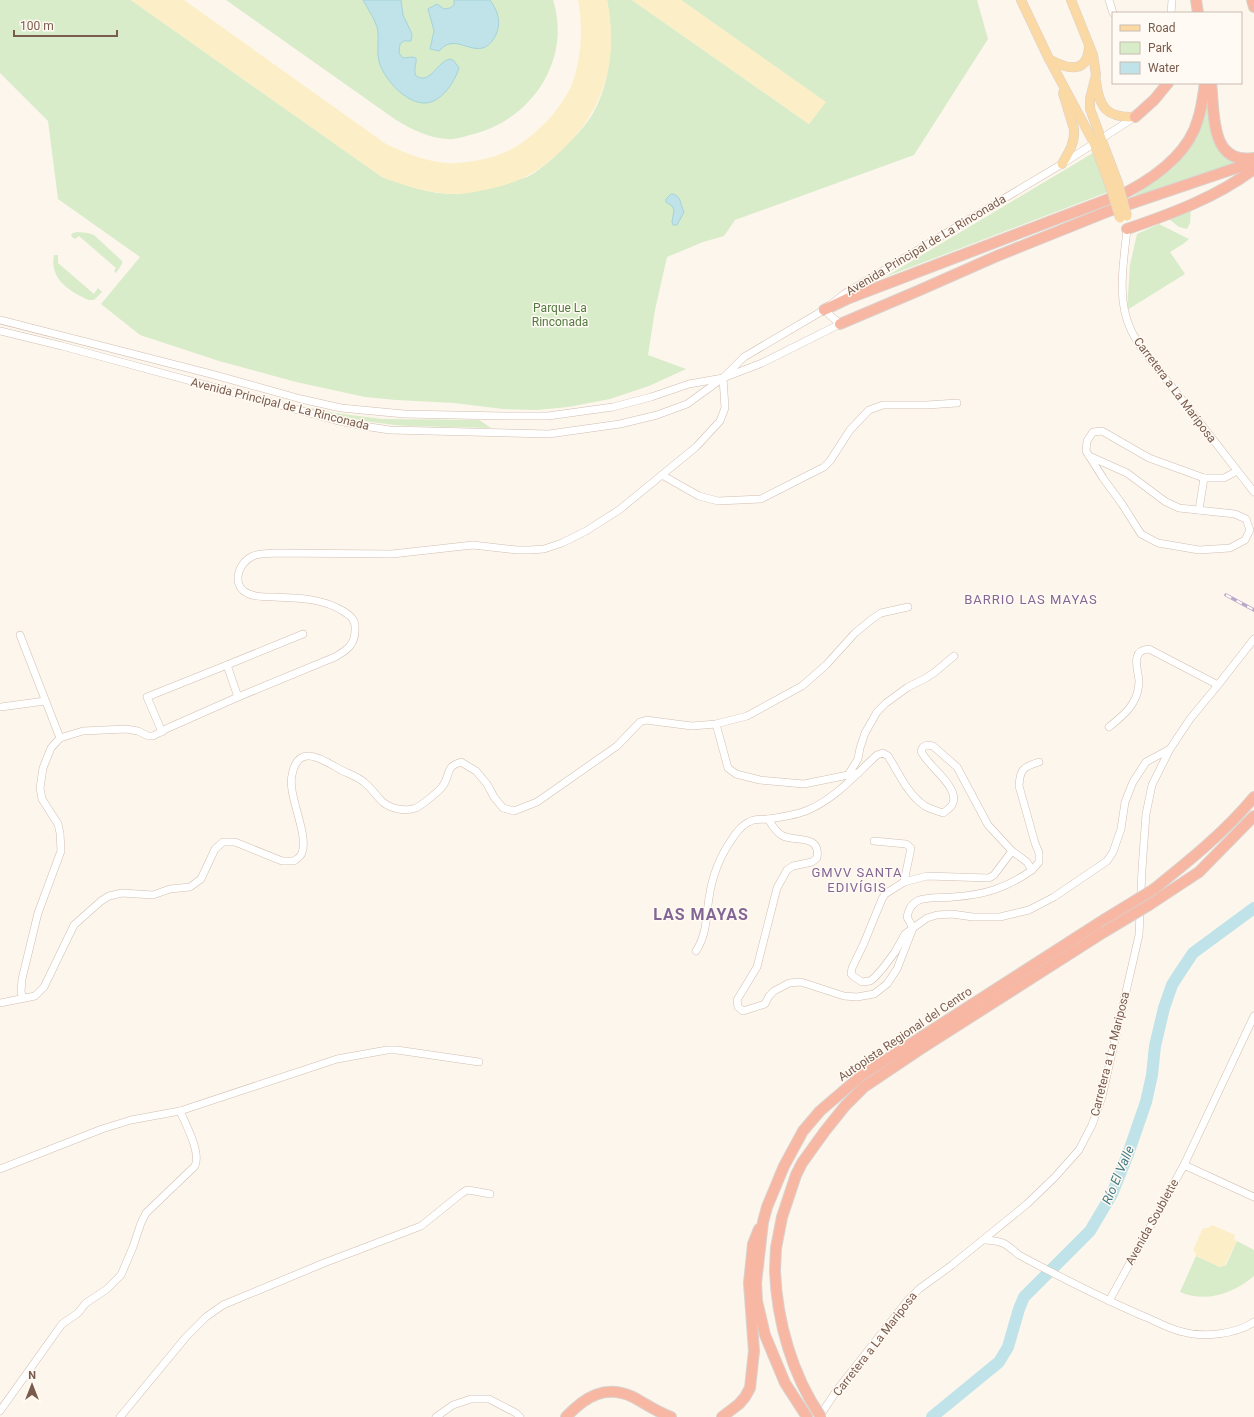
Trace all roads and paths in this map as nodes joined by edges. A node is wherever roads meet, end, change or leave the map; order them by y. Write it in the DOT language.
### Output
graph roads {
  1 [pos="1021,0"];
  2 [pos="1071,0"];
  3 [pos="1109,0"];
  4 [pos="1172,0"];
  5 [pos="1252,0"];
  6 [pos="1254,7"];
  7 [pos="1113,12"];
  8 [pos="1171,12"];
  9 [pos="1089,43"];
  10 [pos="1049,59"];
  11 [pos="1096,75"];
  12 [pos="1060,80"];
  13 [pos="1167,84"];
  14 [pos="1205,84"];
  15 [pos="1211,84"];
  16 [pos="1135,117"];
  17 [pos="1098,141"];
  18 [pos="1254,158"];
  19 [pos="1254,162"];
  20 [pos="1062,164"];
  21 [pos="1254,169"];
  22 [pos="1254,176"];
  23 [pos="1236,182"];
  24 [pos="1126,229"];
  25 [pos="824,310"];
  26 [pos="0,320"];
  27 [pos="840,324"];
  28 [pos="0,332"];
  29 [pos="723,378"];
  30 [pos="957,402"];
  31 [pos="1089,456"];
  32 [pos="1237,471"];
  33 [pos="662,475"];
  34 [pos="1204,478"];
  35 [pos="1254,492"];
  36 [pos="1199,510"];
  37 [pos="908,607"];
  38 [pos="303,634"];
  39 [pos="20,635"];
  40 [pos="1254,639"];
  41 [pos="954,656"];
  42 [pos="227,665"];
  43 [pos="1218,685"];
  44 [pos="238,697"];
  45 [pos="45,701"];
  46 [pos="1,707"];
  47 [pos="716,724"];
  48 [pos="1109,727"];
  49 [pos="162,732"];
  50 [pos="60,738"];
  51 [pos="1170,749"];
  52 [pos="1039,762"];
  53 [pos="858,773"];
  54 [pos="848,775"];
  55 [pos="1254,797"];
  56 [pos="1254,816"];
  57 [pos="768,819"];
  58 [pos="874,841"];
  59 [pos="1012,852"];
  60 [pos="1032,870"];
  61 [pos="904,882"];
  62 [pos="913,928"];
  63 [pos="696,951"];
  64 [pos="23,998"];
  65 [pos="0,1003"];
  66 [pos="1254,1016"];
  67 [pos="479,1062"];
  68 [pos="180,1111"];
  69 [pos="1184,1165"];
  70 [pos="0,1169"];
  71 [pos="490,1194"];
  72 [pos="1254,1198"];
  73 [pos="763,1222"];
  74 [pos="984,1240"];
  75 [pos="1109,1301"];
  76 [pos="1254,1322"];
  77 [pos="0,1411"];
  78 [pos="120,1417"];
  79 [pos="436,1417"];
  80 [pos="520,1417"];
  81 [pos="566,1417"];
  82 [pos="671,1417"];
  83 [pos="722,1417"];
  84 [pos="807,1417"];
  85 [pos="820,1417"];
  1 -- 10 [label="main road"];
  2 -- 9 [label="main road"];
  3 -- 7 [label="street"];
  4 -- 8 [label="street"];
  5 -- 6 [label="highway"];
  9 -- 10 [label="main road"];
  9 -- 11 [label="main road"];
  10 -- 12 [label="main road"];
  11 -- 16 [label="main road"];
  11 -- 17 [label="main road"];
  12 -- 17 [label="main road"];
  12 -- 20 [label="main road"];
  13 -- 16 [label="highway"];
  14 -- 25 [label="highway"];
  15 -- 18 [label="highway"];
  16 -- 17 [label="street, Avenida Principal de La Rinconada"];
  17 -- 20 [label="street, Avenida Principal de La Rinconada"];
  17 -- 24 [label="main road, bridge"];
  19 -- 27 [label="highway"];
  20 -- 25 [label="street, Avenida Principal de La Rinconada"];
  21 -- 23 [label="highway"];
  22 -- 23 [label="highway"];
  23 -- 24 [label="highway"];
  24 -- 32 [label="street, Carretera a La Mariposa"];
  25 -- 27 [label="street"];
  25 -- 29 [label="street, Avenida Principal de La Rinconada"];
  26 -- 29 [label="street, Avenida Principal de La Rinconada"];
  27 -- 29 [label="street, Avenida Principal de La Rinconada"];
  28 -- 29 [label="street, Avenida Principal de La Rinconada"];
  29 -- 33 [label="street"];
  30 -- 33 [label="street"];
  31 -- 34 [label="street"];
  31 -- 36 [label="street"];
  31 -- 36 [label="street"];
  32 -- 34 [label="street"];
  32 -- 35 [label="street, Carretera a La Mariposa"];
  33 -- 44 [label="street"];
  34 -- 36 [label="street"];
  37 -- 47 [label="street"];
  38 -- 42 [label="street"];
  39 -- 45 [label="street"];
  40 -- 43 [label="street, Carretera a La Mariposa"];
  41 -- 54 [label="street"];
  42 -- 44 [label="street"];
  42 -- 49 [label="street"];
  43 -- 48 [label="street"];
  43 -- 51 [label="street, Carretera a La Mariposa"];
  44 -- 49 [label="street"];
  45 -- 46 [label="street"];
  45 -- 50 [label="street"];
  47 -- 54 [label="street"];
  47 -- 64 [label="street"];
  49 -- 50 [label="street"];
  50 -- 64 [label="street"];
  51 -- 62 [label="street"];
  51 -- 74 [label="street, Carretera a La Mariposa"];
  52 -- 60 [label="street"];
  53 -- 54 [label="street"];
  53 -- 57 [label="street"];
  53 -- 59 [label="street"];
  55 -- 73 [label="highway, Autopista Regional del Centro, bridge"];
  56 -- 85 [label="highway, Autopista Regional del Centro, bridge"];
  57 -- 62 [label="street"];
  57 -- 63 [label="street"];
  58 -- 61 [label="street"];
  59 -- 60 [label="street"];
  59 -- 61 [label="street"];
  60 -- 62 [label="street"];
  61 -- 62 [label="street"];
  64 -- 65 [label="street"];
  66 -- 69 [label="street, Avenida Soublette"];
  67 -- 68 [label="street"];
  68 -- 70 [label="street"];
  68 -- 77 [label="street"];
  69 -- 72 [label="street"];
  69 -- 75 [label="street, Avenida Soublette"];
  71 -- 78 [label="street"];
  73 -- 83 [label="highway"];
  73 -- 84 [label="highway, Autopista Regional del Centro"];
  74 -- 75 [label="street"];
  74 -- 85 [label="street, Carretera a La Mariposa"];
  75 -- 76 [label="street"];
  79 -- 80 [label="street"];
  81 -- 82 [label="highway"];
}
